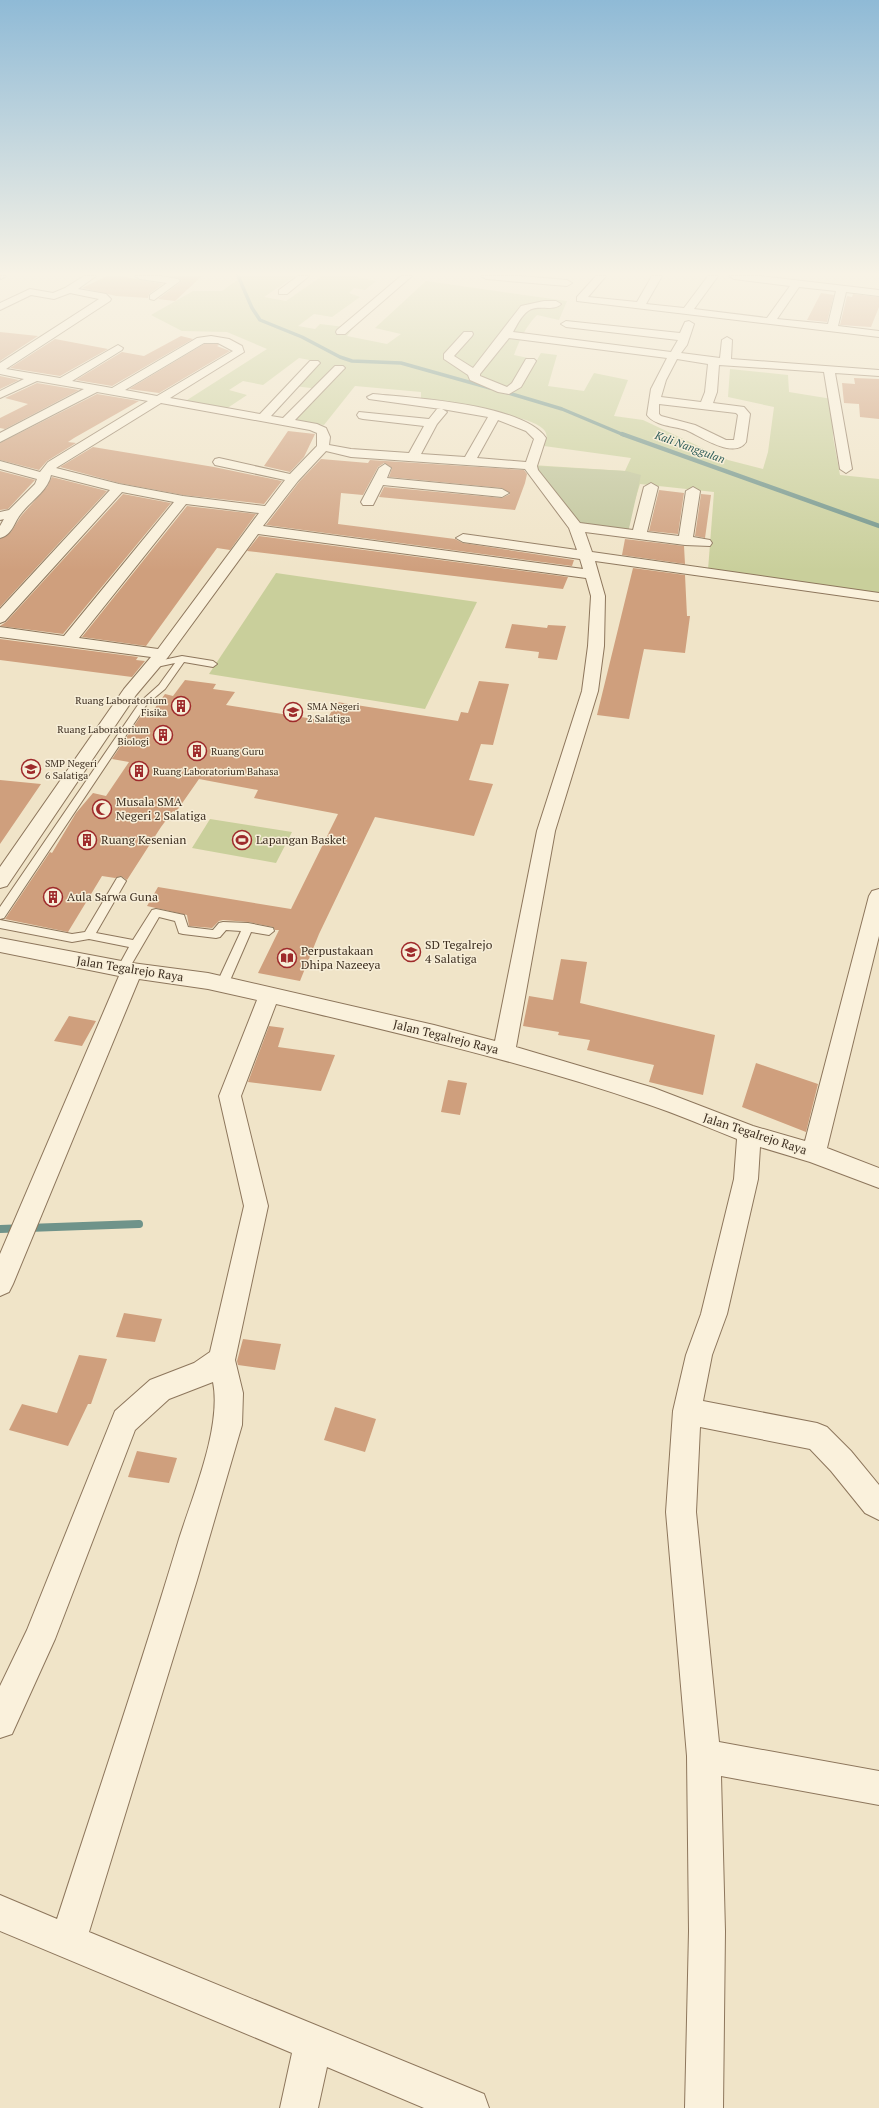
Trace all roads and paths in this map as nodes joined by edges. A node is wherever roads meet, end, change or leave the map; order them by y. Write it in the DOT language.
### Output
graph roads {
  1 [pos="21,374"];
  2 [pos="75,374"];
  3 [pos="143,374"];
  4 [pos="202,374"];
  5 [pos="303,374"];
  6 [pos="333,374"];
  7 [pos="474,374"];
  8 [pos="523,374"];
  9 [pos="663,374"];
  10 [pos="716,374"];
  11 [pos="830,374"];
  12 [pos="36,378"];
  13 [pos="62,382"];
  14 [pos="95,388"];
  15 [pos="113,392"];
  16 [pos="0,395"];
  17 [pos="373,398"];
  18 [pos="160,400"];
  19 [pos="655,400"];
  20 [pos="447,405"];
  21 [pos="706,405"];
  22 [pos="363,415"];
  23 [pos="495,415"];
  24 [pos="263,418"];
  25 [pos="286,422"];
  26 [pos="432,423"];
  27 [pos="0,438"];
  28 [pos="323,447"];
  29 [pos="390,456"];
  30 [pos="413,457"];
  31 [pos="469,461"];
  32 [pos="219,462"];
  33 [pos="513,464"];
  34 [pos="0,465"];
  35 [pos="531,466"];
  36 [pos="846,469"];
  37 [pos="46,474"];
  38 [pos="293,478"];
  39 [pos="379,481"];
  40 [pos="651,487"];
  41 [pos="119,488"];
  42 [pos="693,492"];
  43 [pos="183,500"];
  44 [pos="368,502"];
  45 [pos="268,510"];
  46 [pos="14,513"];
  47 [pos="0,516"];
  48 [pos="576,527"];
  49 [pos="254,528"];
  50 [pos="0,534"];
  51 [pos="639,535"];
  52 [pos="463,538"];
  53 [pos="685,541"];
  54 [pos="705,543"];
  55 [pos="586,555"];
  56 [pos="593,575"];
  57 [pos="879,597"];
  58 [pos="0,618"];
  59 [pos="0,632"];
  60 [pos="68,641"];
  61 [pos="182,659"];
  62 [pos="157,660"];
  63 [pos="214,664"];
  64 [pos="0,881"];
  65 [pos="121,881"];
  66 [pos="879,896"];
  67 [pos="0,916"];
  68 [pos="0,924"];
  69 [pos="248,928"];
  70 [pos="269,931"];
  71 [pos="89,935"];
  72 [pos="0,945"];
  73 [pos="136,945"];
  74 [pos="127,970"];
  75 [pos="222,984"];
  76 [pos="269,995"];
  77 [pos="504,1052"];
  78 [pos="749,1134"];
  79 [pos="814,1153"];
  80 [pos="879,1178"];
  81 [pos="0,1284"];
  82 [pos="222,1360"];
  83 [pos="688,1411"];
  84 [pos="879,1505"];
  85 [pos="0,1722"];
  86 [pos="704,1756"];
  87 [pos="879,1788"];
  88 [pos="0,1913"];
  89 [pos="68,1940"];
  90 [pos="313,2043"];
  91 [pos="298,2108"];
  92 [pos="470,2108"];
  93 [pos="704,2108"];
  1 -- 12 [label="street"];
  2 -- 13 [label="street"];
  3 -- 15 [label="street"];
  4 -- 18 [label="street"];
  5 -- 24 [label="street"];
  6 -- 25 [label="street"];
  7 -- 8 [label="street"];
  9 -- 19 [label="street"];
  10 -- 21 [label="street"];
  11 -- 36 [label="street"];
  12 -- 13 [label="street"];
  12 -- 16 [label="street"];
  13 -- 14 [label="street"];
  14 -- 15 [label="street"];
  14 -- 27 [label="street"];
  15 -- 18 [label="street"];
  17 -- 20 [label="street"];
  18 -- 24 [label="street"];
  18 -- 37 [label="street"];
  19 -- 21 [label="street"];
  19 -- 21 [label="street"];
  20 -- 23 [label="street"];
  20 -- 26 [label="street"];
  22 -- 26 [label="street"];
  23 -- 31 [label="street"];
  23 -- 35 [label="street"];
  24 -- 25 [label="street"];
  25 -- 28 [label="street"];
  26 -- 30 [label="street"];
  28 -- 29 [label="street"];
  28 -- 38 [label="street"];
  29 -- 30 [label="street"];
  29 -- 39 [label="street"];
  30 -- 31 [label="street"];
  31 -- 33 [label="street"];
  32 -- 38 [label="street"];
  33 -- 35 [label="street"];
  33 -- 39 [label="street"];
  34 -- 37 [label="street"];
  35 -- 48 [label="street"];
  37 -- 41 [label="street"];
  37 -- 46 [label="street"];
  38 -- 45 [label="street"];
  39 -- 44 [label="street"];
  40 -- 51 [label="street"];
  41 -- 43 [label="street"];
  41 -- 58 [label="street"];
  42 -- 53 [label="street"];
  43 -- 45 [label="street"];
  43 -- 60 [label="street"];
  45 -- 49 [label="street"];
  46 -- 47 [label="street"];
  46 -- 50 [label="street"];
  48 -- 51 [label="street"];
  48 -- 55 [label="street"];
  49 -- 56 [label="street"];
  49 -- 62 [label="street"];
  51 -- 53 [label="street"];
  52 -- 55 [label="street"];
  53 -- 54 [label="street"];
  55 -- 56 [label="street"];
  55 -- 57 [label="street"];
  56 -- 77 [label="street"];
  59 -- 60 [label="street"];
  60 -- 62 [label="street"];
  61 -- 62 [label="lane"];
  61 -- 63 [label="lane"];
  61 -- 67 [label="lane"];
  62 -- 64 [label="street"];
  65 -- 71 [label="lane"];
  66 -- 79 [label="street"];
  68 -- 71 [label="lane"];
  69 -- 70 [label="lane"];
  69 -- 73 [label="lane"];
  69 -- 75 [label="lane"];
  71 -- 73 [label="lane"];
  72 -- 74 [label="street, Jalan Tegalrejo Raya"];
  73 -- 74 [label="lane"];
  74 -- 75 [label="street, Jalan Tegalrejo Raya"];
  74 -- 81 [label="street"];
  75 -- 76 [label="street, Jalan Tegalrejo Raya"];
  76 -- 77 [label="street, Jalan Tegalrejo Raya"];
  76 -- 82 [label="street"];
  77 -- 78 [label="street, Jalan Tegalrejo Raya"];
  78 -- 79 [label="street, Jalan Tegalrejo Raya"];
  78 -- 83 [label="street"];
  79 -- 80 [label="street, Jalan Tegalrejo Raya"];
  82 -- 85 [label="street"];
  82 -- 89 [label="street"];
  83 -- 84 [label="street"];
  83 -- 86 [label="street"];
  86 -- 87 [label="street"];
  86 -- 93 [label="street"];
  88 -- 89 [label="street"];
  89 -- 90 [label="street"];
  90 -- 91 [label="street"];
  90 -- 92 [label="street"];
}
